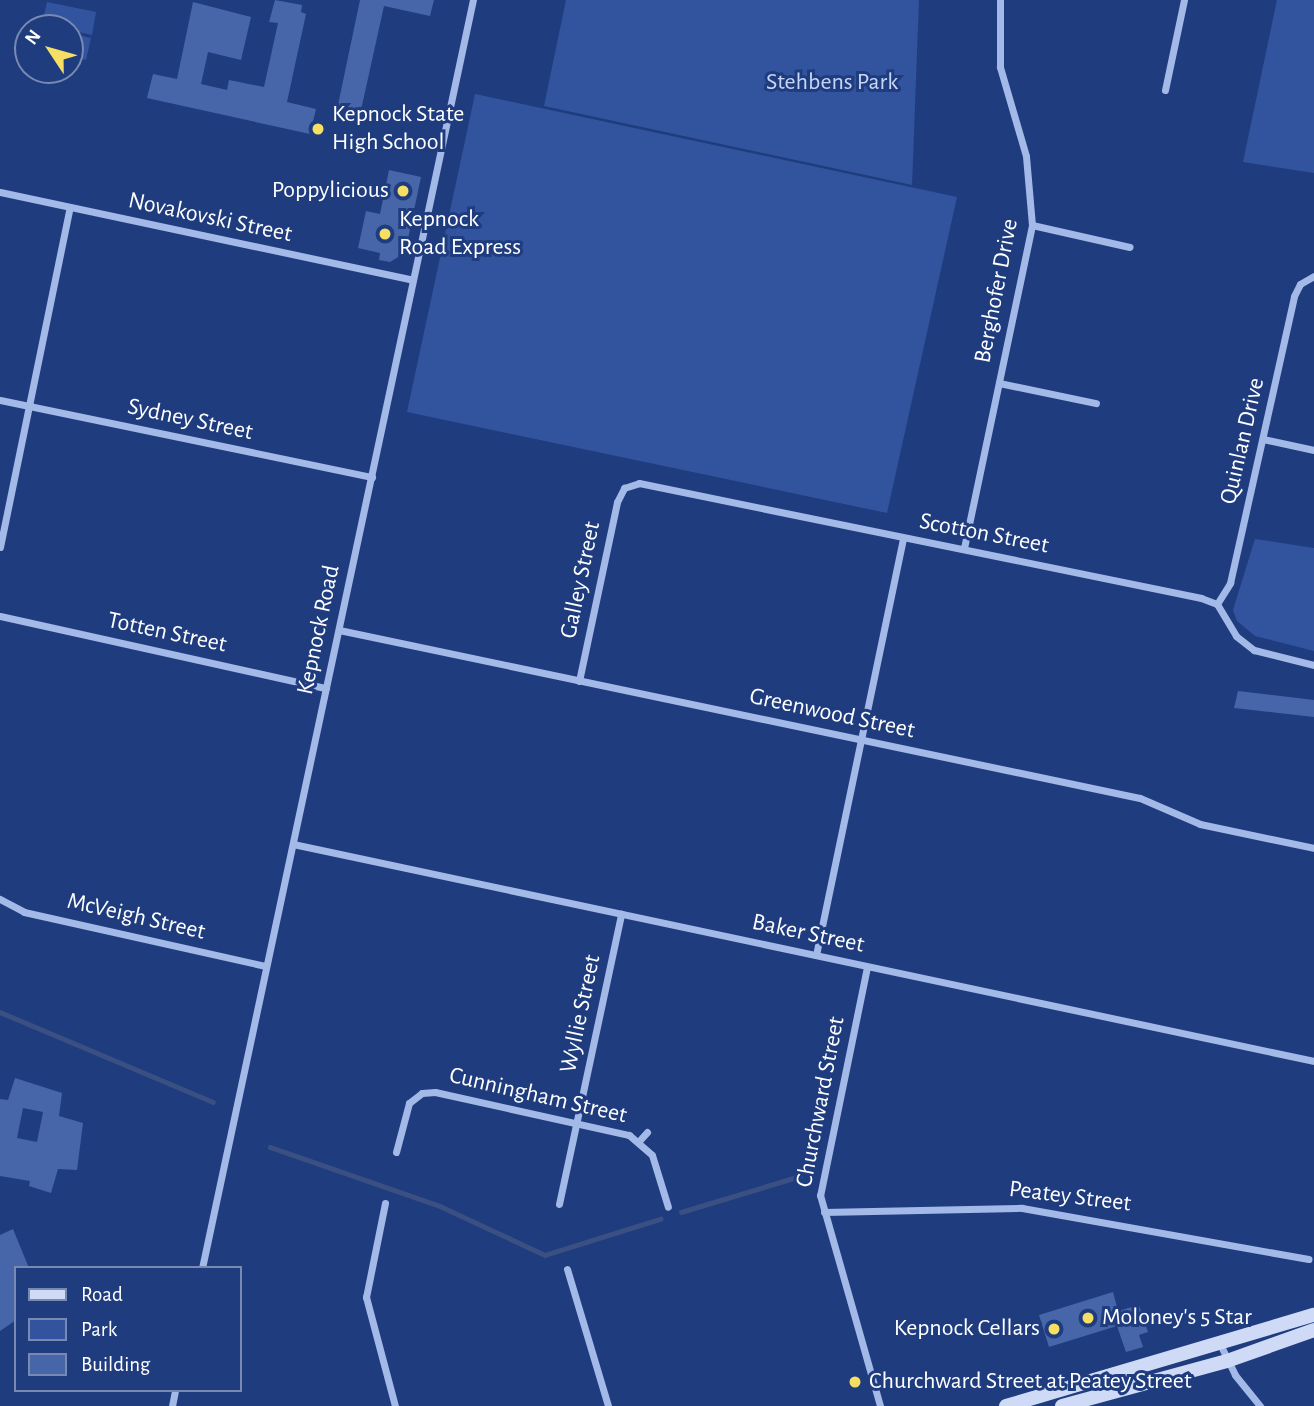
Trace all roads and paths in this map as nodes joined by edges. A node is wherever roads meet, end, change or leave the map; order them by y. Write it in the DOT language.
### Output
graph roads {
  1 [pos="473,0"];
  2 [pos="1000,0"];
  3 [pos="1184,0"];
  4 [pos="1165,90"];
  5 [pos="0,192"];
  6 [pos="71,207"];
  7 [pos="1032,225"];
  8 [pos="1130,247"];
  9 [pos="1314,276"];
  10 [pos="413,280"];
  11 [pos="999,383"];
  12 [pos="0,400"];
  13 [pos="1096,403"];
  14 [pos="29,407"];
  15 [pos="1263,439"];
  16 [pos="1314,450"];
  17 [pos="372,477"];
  18 [pos="624,488"];
  19 [pos="903,538"];
  20 [pos="0,547"];
  21 [pos="964,548"];
  22 [pos="1217,604"];
  23 [pos="0,617"];
  24 [pos="339,630"];
  25 [pos="1314,665"];
  26 [pos="579,681"];
  27 [pos="326,688"];
  28 [pos="861,739"];
  29 [pos="293,844"];
  30 [pos="1314,848"];
  31 [pos="0,899"];
  32 [pos="621,914"];
  33 [pos="816,955"];
  34 [pos="266,966"];
  35 [pos="867,967"];
  36 [pos="1314,1062"];
  37 [pos="408,1089"];
  38 [pos="415,1096"];
  39 [pos="578,1122"];
  40 [pos="646,1132"];
  41 [pos="639,1142"];
  42 [pos="397,1152"];
  43 [pos="385,1203"];
  44 [pos="559,1204"];
  45 [pos="668,1207"];
  46 [pos="824,1212"];
  47 [pos="1308,1259"];
  48 [pos="202,1266"];
  49 [pos="567,1269"];
  50 [pos="1314,1315"];
  51 [pos="1314,1330"];
  52 [pos="1220,1344"];
  53 [pos="1227,1361"];
  54 [pos="1078,1404"];
  55 [pos="395,1406"];
  56 [pos="608,1406"];
  57 [pos="880,1406"];
  58 [pos="1006,1406"];
  59 [pos="1062,1406"];
  60 [pos="1260,1406"];
  1 -- 10 [label="street, Kepnock Road"];
  2 -- 7 [label="street, Berghofer Drive"];
  3 -- 4 [label="street"];
  5 -- 6 [label="street, Novakovski Street"];
  6 -- 10 [label="street, Novakovski Street"];
  6 -- 14 [label="street"];
  7 -- 8 [label="street"];
  7 -- 11 [label="street, Berghofer Drive"];
  9 -- 15 [label="street, Quinlan Drive"];
  10 -- 17 [label="street, Kepnock Road"];
  11 -- 13 [label="street"];
  11 -- 21 [label="street, Berghofer Drive"];
  12 -- 14 [label="street, Sydney Street"];
  14 -- 17 [label="street, Sydney Street"];
  14 -- 20 [label="street"];
  15 -- 16 [label="street"];
  15 -- 22 [label="street, Quinlan Drive"];
  17 -- 24 [label="street, Kepnock Road"];
  18 -- 19 [label="street, Scotton Street"];
  18 -- 26 [label="street, Galley Street"];
  19 -- 21 [label="street, Scotton Street"];
  19 -- 28 [label="street"];
  21 -- 22 [label="street, Scotton Street"];
  22 -- 25 [label="street"];
  23 -- 27 [label="street, Totten Street"];
  24 -- 26 [label="street, Greenwood Street"];
  24 -- 27 [label="street, Kepnock Road"];
  26 -- 28 [label="street, Greenwood Street"];
  27 -- 29 [label="street, Kepnock Road"];
  28 -- 30 [label="street, Greenwood Street"];
  28 -- 33 [label="street"];
  29 -- 32 [label="street, Baker Street"];
  29 -- 34 [label="street, Kepnock Road"];
  31 -- 34 [label="street, McVeigh Street"];
  32 -- 33 [label="street, Baker Street"];
  32 -- 39 [label="street, Wyllie Street"];
  33 -- 35 [label="street, Baker Street"];
  34 -- 48 [label="street, Kepnock Road"];
  35 -- 36 [label="street, Baker Street"];
  35 -- 46 [label="street, Churchward Street"];
  37 -- 38 [label="street"];
  38 -- 39 [label="street, Cunningham Street"];
  38 -- 42 [label="street, Cunningham Street"];
  39 -- 41 [label="street, Cunningham Street"];
  39 -- 44 [label="street, Wyllie Street"];
  40 -- 41 [label="street"];
  41 -- 45 [label="street, Cunningham Street"];
  43 -- 55 [label="street"];
  46 -- 47 [label="street, Peatey Street"];
  46 -- 57 [label="street, Churchward Street"];
  49 -- 56 [label="street"];
  50 -- 52 [label="street"];
  51 -- 53 [label="street"];
  52 -- 53 [label="street"];
  52 -- 58 [label="street"];
  53 -- 54 [label="street"];
  53 -- 60 [label="street"];
  54 -- 59 [label="street"];
}
